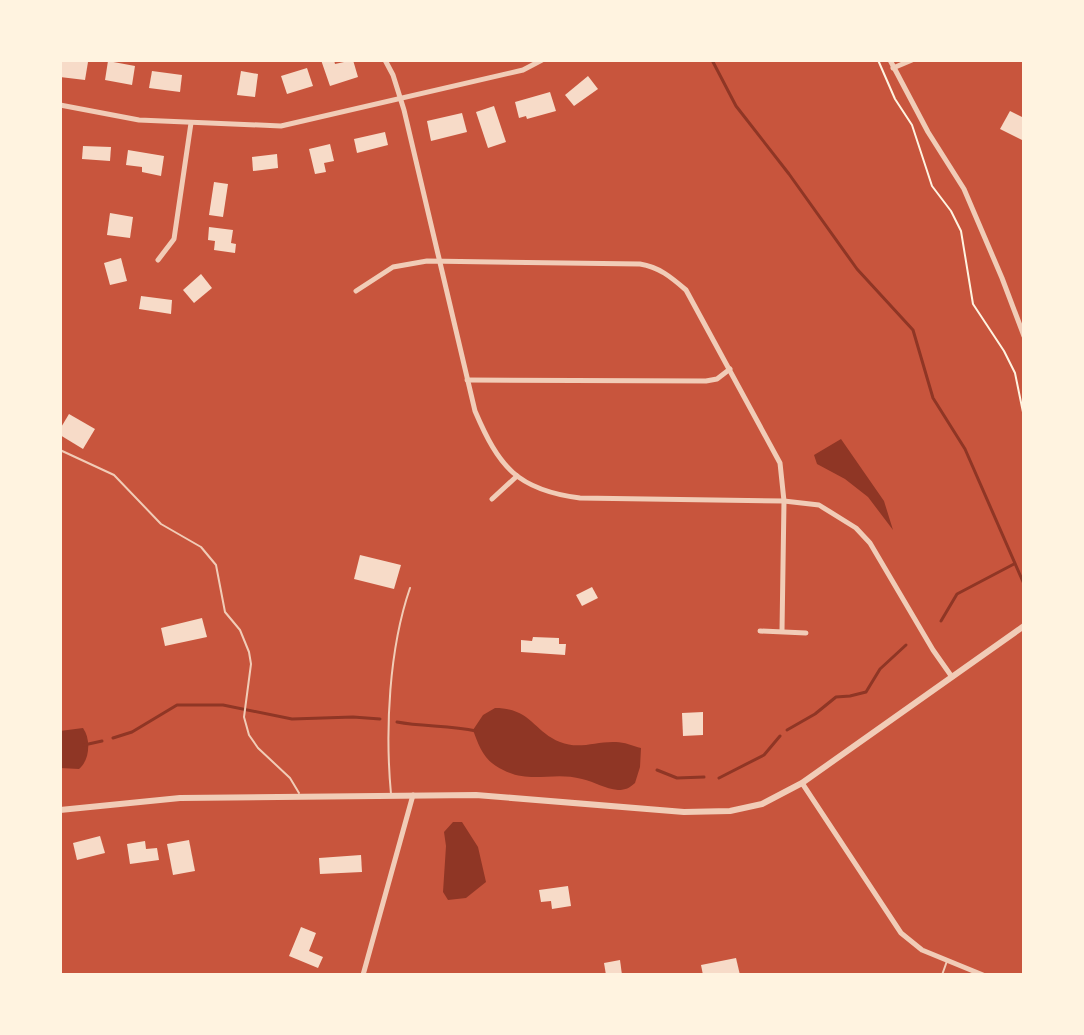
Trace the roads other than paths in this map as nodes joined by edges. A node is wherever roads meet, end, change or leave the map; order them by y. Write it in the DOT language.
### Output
graph roads {
  1 [pos="385,60"];
  2 [pos="542,60"];
  3 [pos="890,60"];
  4 [pos="912,60"];
  5 [pos="893,68"];
  6 [pos="401,99"];
  7 [pos="60,105"];
  8 [pos="191,123"];
  9 [pos="158,260"];
  10 [pos="441,260"];
  11 [pos="356,291"];
  12 [pos="1024,336"];
  13 [pos="730,369"];
  14 [pos="467,380"];
  15 [pos="60,450"];
  16 [pos="517,476"];
  17 [pos="492,499"];
  18 [pos="784,501"];
  19 [pos="410,588"];
  20 [pos="1024,626"];
  21 [pos="760,631"];
  22 [pos="782,631"];
  23 [pos="806,633"];
  24 [pos="952,677"];
  25 [pos="802,783"];
  26 [pos="413,795"];
  27 [pos="391,796"];
  28 [pos="301,797"];
  29 [pos="60,810"];
  30 [pos="947,960"];
  31 [pos="363,975"];
  32 [pos="942,975"];
  33 [pos="983,975"];
  1 -- 6 [label="street"];
  2 -- 6 [label="street"];
  3 -- 5 [label="street"];
  4 -- 5 [label="street"];
  5 -- 12 [label="street"];
  6 -- 8 [label="street"];
  6 -- 10 [label="street"];
  7 -- 8 [label="street"];
  8 -- 9 [label="street"];
  10 -- 11 [label="street"];
  10 -- 13 [label="street"];
  10 -- 14 [label="street"];
  13 -- 14 [label="street"];
  13 -- 18 [label="street"];
  14 -- 16 [label="street"];
  15 -- 28 [label="lane"];
  16 -- 17 [label="street"];
  16 -- 18 [label="street"];
  18 -- 22 [label="street"];
  18 -- 24 [label="street"];
  19 -- 27 [label="lane"];
  20 -- 24 [label="street"];
  21 -- 22 [label="street"];
  22 -- 23 [label="street"];
  24 -- 25 [label="street"];
  25 -- 26 [label="street"];
  25 -- 30 [label="street"];
  26 -- 27 [label="street"];
  26 -- 31 [label="street"];
  27 -- 28 [label="street"];
  28 -- 29 [label="street"];
  30 -- 32 [label="lane"];
  30 -- 33 [label="street"];
}
